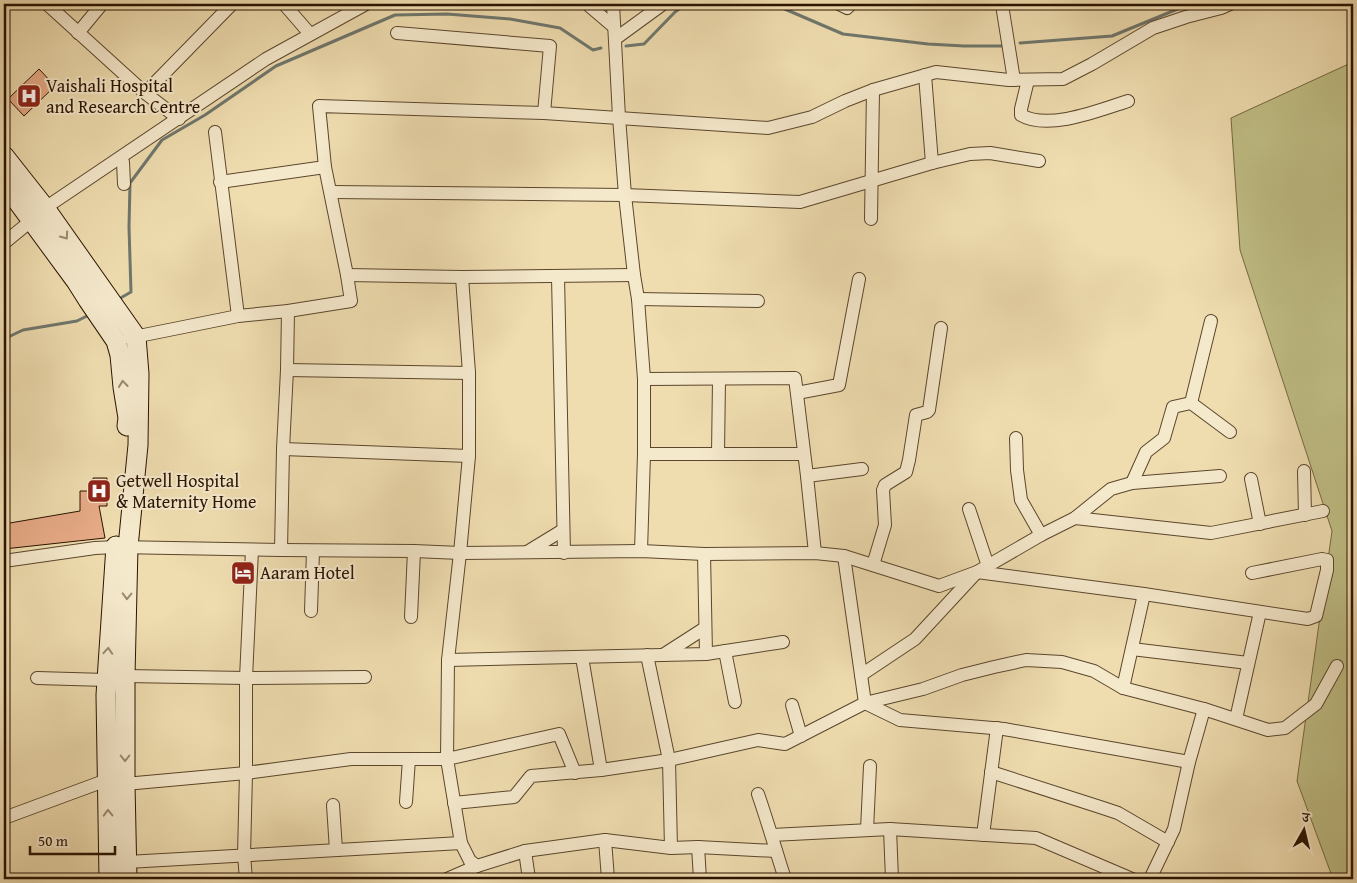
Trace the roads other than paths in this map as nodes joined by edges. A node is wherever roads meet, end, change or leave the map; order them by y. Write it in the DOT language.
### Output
graph roads {
  1 [pos="47,4"];
  2 [pos="102,4"];
  3 [pos="232,4"];
  4 [pos="284,4"];
  5 [pos="366,4"];
  6 [pos="587,4"];
  7 [pos="613,4"];
  8 [pos="662,4"];
  9 [pos="839,4"];
  10 [pos="852,4"];
  11 [pos="1006,4"];
  12 [pos="1230,4"];
  13 [pos="1190,10"];
  14 [pos="78,33"];
  15 [pos="397,33"];
  16 [pos="615,33"];
  17 [pos="310,34"];
  18 [pos="925,76"];
  19 [pos="1014,80"];
  20 [pos="1028,80"];
  21 [pos="873,90"];
  22 [pos="145,93"];
  23 [pos="1128,101"];
  24 [pos="544,113"];
  25 [pos="619,117"];
  26 [pos="179,119"];
  27 [pos="214,132"];
  28 [pos="4,156"];
  29 [pos="120,158"];
  30 [pos="1039,161"];
  31 [pos="932,163"];
  32 [pos="325,168"];
  33 [pos="220,182"];
  34 [pos="872,182"];
  35 [pos="4,183"];
  36 [pos="124,184"];
  37 [pos="331,192"];
  38 [pos="625,195"];
  39 [pos="38,214"];
  40 [pos="872,219"];
  41 [pos="4,243"];
  42 [pos="347,275"];
  43 [pos="634,275"];
  44 [pos="462,276"];
  45 [pos="558,277"];
  46 [pos="859,279"];
  47 [pos="638,299"];
  48 [pos="758,301"];
  49 [pos="288,311"];
  50 [pos="238,316"];
  51 [pos="1211,322"];
  52 [pos="115,328"];
  53 [pos="941,328"];
  54 [pos="136,337"];
  55 [pos="287,370"];
  56 [pos="469,373"];
  57 [pos="644,379"];
  58 [pos="719,379"];
  59 [pos="797,392"];
  60 [pos="1191,403"];
  61 [pos="1230,432"];
  62 [pos="1016,438"];
  63 [pos="283,450"];
  64 [pos="644,454"];
  65 [pos="718,454"];
  66 [pos="804,454"];
  67 [pos="469,456"];
  68 [pos="862,469"];
  69 [pos="1304,471"];
  70 [pos="807,476"];
  71 [pos="1220,476"];
  72 [pos="1251,479"];
  73 [pos="1132,482"];
  74 [pos="969,509"];
  75 [pos="1323,511"];
  76 [pos="1305,515"];
  77 [pos="1075,518"];
  78 [pos="1260,524"];
  79 [pos="564,530"];
  80 [pos="1041,535"];
  81 [pos="122,547"];
  82 [pos="252,550"];
  83 [pos="281,550"];
  84 [pos="313,551"];
  85 [pos="414,551"];
  86 [pos="641,551"];
  87 [pos="460,553"];
  88 [pos="526,553"];
  89 [pos="564,553"];
  90 [pos="814,553"];
  91 [pos="704,554"];
  92 [pos="844,556"];
  93 [pos="4,561"];
  94 [pos="872,565"];
  95 [pos="983,569"];
  96 [pos="1252,573"];
  97 [pos="1144,594"];
  98 [pos="311,611"];
  99 [pos="1260,612"];
  100 [pos="411,617"];
  101 [pos="706,628"];
  102 [pos="783,642"];
  103 [pos="1132,650"];
  104 [pos="725,651"];
  105 [pos="706,654"];
  106 [pos="647,655"];
  107 [pos="663,655"];
  108 [pos="582,657"];
  109 [pos="448,660"];
  110 [pos="1248,663"];
  111 [pos="1337,666"];
  112 [pos="125,676"];
  113 [pos="365,677"];
  114 [pos="37,678"];
  115 [pos="246,678"];
  116 [pos="861,679"];
  117 [pos="106,680"];
  118 [pos="1124,688"];
  119 [pos="735,702"];
  120 [pos="865,703"];
  121 [pos="792,705"];
  122 [pos="1204,709"];
  123 [pos="1236,719"];
  124 [pos="997,728"];
  125 [pos="800,736"];
  126 [pos="409,759"];
  127 [pos="447,760"];
  128 [pos="669,760"];
  129 [pos="1189,762"];
  130 [pos="870,766"];
  131 [pos="601,770"];
  132 [pos="246,772"];
  133 [pos="991,772"];
  134 [pos="575,773"];
  135 [pos="116,782"];
  136 [pos="758,794"];
  137 [pos="406,802"];
  138 [pos="454,803"];
  139 [pos="333,805"];
  140 [pos="4,818"];
  141 [pos="890,829"];
  142 [pos="867,830"];
  143 [pos="772,835"];
  144 [pos="983,835"];
  145 [pos="671,839"];
  146 [pos="605,840"];
  147 [pos="1168,842"];
  148 [pos="461,843"];
  149 [pos="698,847"];
  150 [pos="336,850"];
  151 [pos="525,851"];
  152 [pos="776,851"];
  153 [pos="244,855"];
  154 [pos="471,860"];
  155 [pos="127,875"];
  156 [pos="109,879"];
  157 [pos="246,879"];
  158 [pos="447,879"];
  159 [pos="529,879"];
  160 [pos="608,879"];
  161 [pos="700,879"];
  162 [pos="786,879"];
  163 [pos="892,879"];
  164 [pos="1132,879"];
  165 [pos="1150,879"];
  1 -- 14 [label="street"];
  2 -- 14 [label="street"];
  3 -- 22 [label="street"];
  4 -- 17 [label="street"];
  5 -- 17 [label="street"];
  6 -- 16 [label="street"];
  7 -- 16 [label="street"];
  8 -- 16 [label="street"];
  9 -- 10 [label="street"];
  11 -- 19 [label="street"];
  12 -- 13 [label="street"];
  13 -- 20 [label="street"];
  14 -- 22 [label="street"];
  15 -- 24 [label="street"];
  16 -- 25 [label="street"];
  17 -- 26 [label="street"];
  18 -- 19 [label="street"];
  18 -- 21 [label="street"];
  18 -- 31 [label="street"];
  19 -- 20 [label="street"];
  20 -- 23 [label="street"];
  21 -- 25 [label="street"];
  21 -- 34 [label="street"];
  22 -- 26 [label="street"];
  24 -- 25 [label="street"];
  24 -- 32 [label="street"];
  25 -- 38 [label="street"];
  26 -- 29 [label="street"];
  27 -- 33 [label="street"];
  28 -- 39 [label="street"];
  29 -- 36 [label="street"];
  29 -- 39 [label="street"];
  30 -- 31 [label="street"];
  31 -- 34 [label="street"];
  32 -- 33 [label="street"];
  32 -- 37 [label="street"];
  33 -- 50 [label="street"];
  34 -- 38 [label="street"];
  34 -- 40 [label="street"];
  35 -- 39 [label="street"];
  37 -- 38 [label="street"];
  37 -- 42 [label="street"];
  38 -- 43 [label="street"];
  39 -- 41 [label="street"];
  39 -- 52 [label="street"];
  39 -- 52 [label="street, one-way"];
  42 -- 44 [label="street"];
  42 -- 49 [label="street"];
  43 -- 45 [label="street"];
  43 -- 47 [label="street"];
  44 -- 45 [label="street"];
  44 -- 56 [label="street"];
  45 -- 79 [label="street"];
  46 -- 59 [label="street"];
  47 -- 48 [label="street"];
  47 -- 57 [label="street"];
  49 -- 50 [label="street"];
  49 -- 55 [label="street"];
  50 -- 54 [label="street"];
  51 -- 60 [label="street"];
  52 -- 54 [label="street"];
  81 -- 52 [label="street, one-way"];
  53 -- 94 [label="street"];
  54 -- 81 [label="street"];
  55 -- 56 [label="street"];
  55 -- 63 [label="street"];
  56 -- 67 [label="street"];
  57 -- 58 [label="street"];
  57 -- 64 [label="street"];
  58 -- 59 [label="street"];
  58 -- 65 [label="street"];
  59 -- 66 [label="street"];
  60 -- 61 [label="street"];
  60 -- 73 [label="street"];
  62 -- 80 [label="street"];
  63 -- 67 [label="street"];
  63 -- 83 [label="street"];
  64 -- 65 [label="street"];
  64 -- 86 [label="street"];
  65 -- 66 [label="street"];
  66 -- 70 [label="street"];
  67 -- 87 [label="street"];
  68 -- 70 [label="street"];
  69 -- 76 [label="street"];
  70 -- 90 [label="street"];
  71 -- 73 [label="street"];
  72 -- 78 [label="street"];
  73 -- 77 [label="street"];
  74 -- 95 [label="street"];
  75 -- 76 [label="street"];
  76 -- 78 [label="street"];
  77 -- 78 [label="street"];
  77 -- 80 [label="street"];
  79 -- 88 [label="street"];
  79 -- 89 [label="street"];
  80 -- 95 [label="street"];
  81 -- 82 [label="street"];
  81 -- 93 [label="street"];
  81 -- 112 [label="street, one-way"];
  117 -- 81 [label="street, one-way"];
  82 -- 83 [label="street"];
  82 -- 115 [label="street"];
  83 -- 84 [label="street"];
  84 -- 85 [label="street"];
  84 -- 98 [label="street"];
  85 -- 87 [label="street"];
  85 -- 100 [label="street"];
  86 -- 89 [label="street"];
  86 -- 91 [label="street"];
  87 -- 88 [label="street"];
  87 -- 109 [label="street"];
  88 -- 89 [label="street"];
  90 -- 91 [label="street"];
  90 -- 92 [label="street"];
  91 -- 101 [label="street"];
  92 -- 94 [label="street"];
  92 -- 116 [label="street"];
  94 -- 95 [label="street"];
  95 -- 97 [label="street"];
  95 -- 116 [label="street"];
  96 -- 99 [label="street"];
  97 -- 99 [label="street"];
  97 -- 103 [label="street"];
  99 -- 110 [label="street"];
  101 -- 105 [label="street"];
  101 -- 107 [label="street"];
  102 -- 104 [label="street"];
  103 -- 110 [label="street"];
  103 -- 118 [label="street"];
  104 -- 105 [label="street"];
  104 -- 119 [label="street"];
  105 -- 107 [label="street"];
  106 -- 107 [label="street"];
  106 -- 108 [label="street"];
  106 -- 128 [label="street"];
  108 -- 109 [label="street"];
  108 -- 131 [label="street"];
  109 -- 127 [label="street"];
  110 -- 123 [label="street"];
  111 -- 123 [label="street"];
  112 -- 115 [label="street"];
  112 -- 135 [label="street, one-way"];
  113 -- 115 [label="street"];
  114 -- 117 [label="street"];
  115 -- 132 [label="street"];
  116 -- 120 [label="street"];
  117 -- 135 [label="street"];
  118 -- 120 [label="street"];
  118 -- 122 [label="street"];
  120 -- 124 [label="street"];
  120 -- 125 [label="street"];
  121 -- 125 [label="street"];
  122 -- 123 [label="street"];
  122 -- 129 [label="street"];
  124 -- 129 [label="street"];
  124 -- 133 [label="street"];
  125 -- 128 [label="street"];
  126 -- 127 [label="street"];
  126 -- 132 [label="street"];
  126 -- 137 [label="street"];
  127 -- 134 [label="street"];
  127 -- 138 [label="street"];
  128 -- 131 [label="street"];
  128 -- 145 [label="street"];
  129 -- 147 [label="street"];
  130 -- 142 [label="street"];
  131 -- 134 [label="street"];
  132 -- 135 [label="street"];
  132 -- 153 [label="street"];
  133 -- 144 [label="street"];
  133 -- 147 [label="street"];
  134 -- 138 [label="street"];
  135 -- 140 [label="street"];
  135 -- 155 [label="street"];
  156 -- 135 [label="street, one-way"];
  136 -- 143 [label="street"];
  138 -- 148 [label="street"];
  139 -- 150 [label="street"];
  141 -- 142 [label="street"];
  141 -- 144 [label="street"];
  141 -- 163 [label="street"];
  142 -- 143 [label="street"];
  143 -- 152 [label="street"];
  144 -- 164 [label="street"];
  145 -- 146 [label="street"];
  145 -- 149 [label="street"];
  146 -- 151 [label="street"];
  146 -- 160 [label="street"];
  147 -- 165 [label="street"];
  148 -- 150 [label="street"];
  148 -- 154 [label="street"];
  149 -- 152 [label="street"];
  149 -- 161 [label="street"];
  150 -- 153 [label="street"];
  151 -- 154 [label="street"];
  151 -- 159 [label="street"];
  152 -- 162 [label="street"];
  153 -- 155 [label="street"];
  153 -- 157 [label="street"];
  154 -- 158 [label="street"];
}
